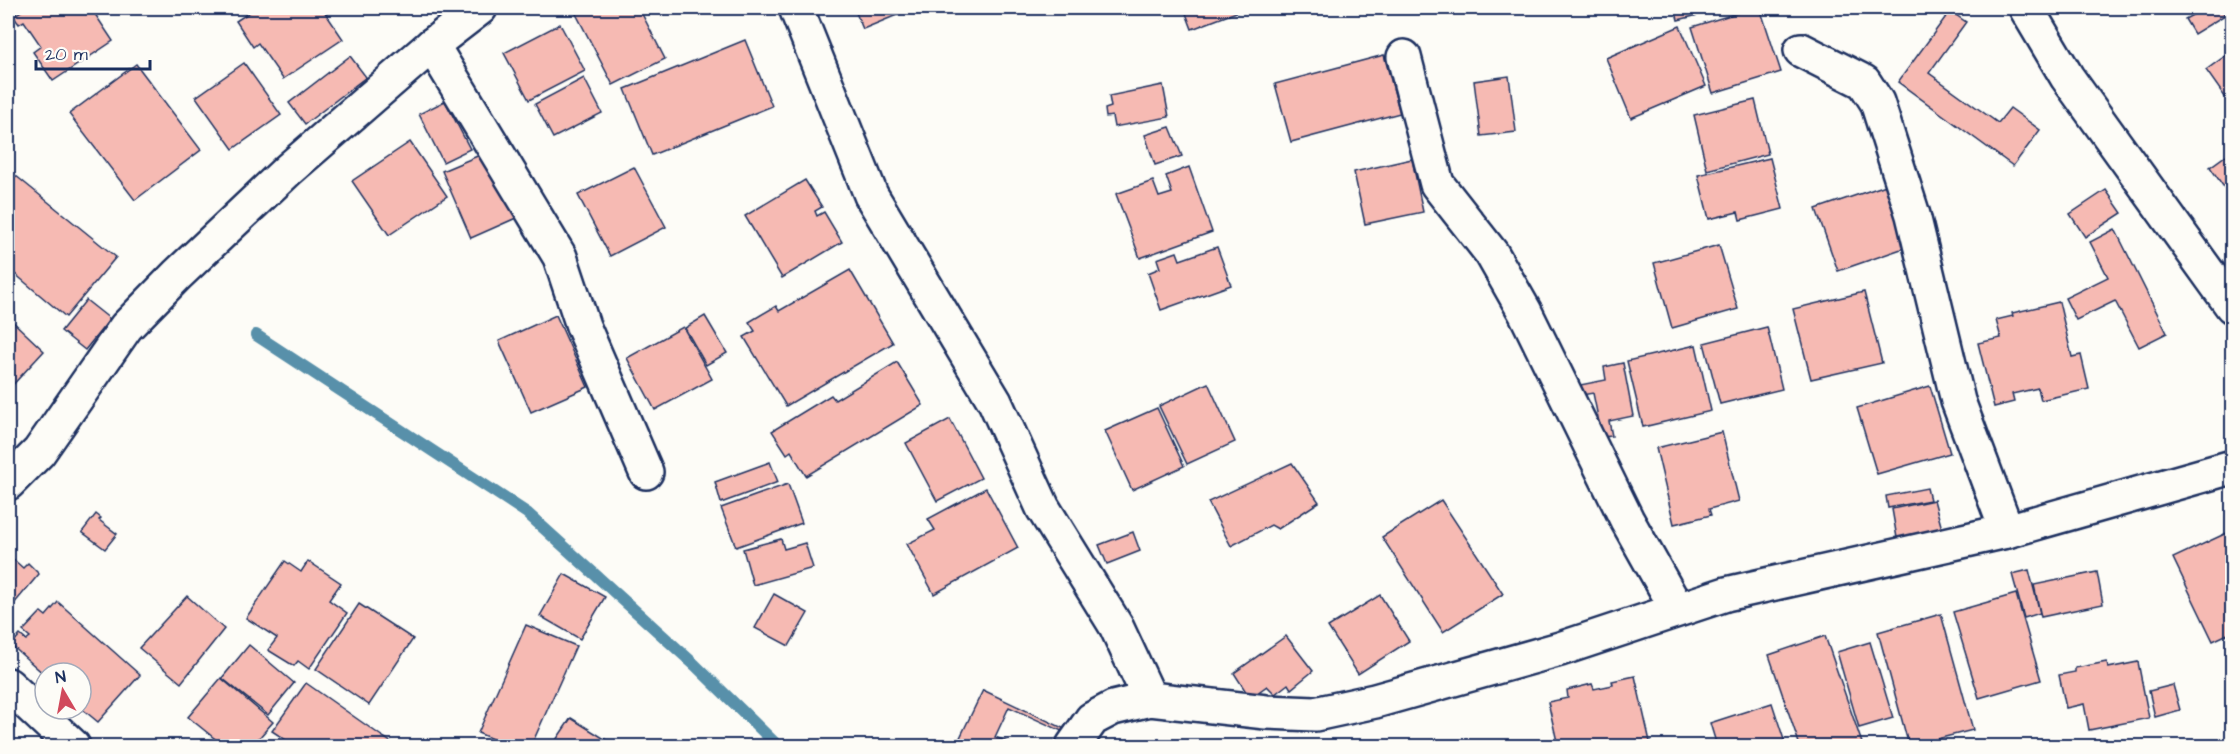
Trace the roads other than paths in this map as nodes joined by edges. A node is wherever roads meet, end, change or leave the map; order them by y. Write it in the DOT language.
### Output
graph roads {
  1 [pos="480,8"];
  2 [pos="796,8"];
  3 [pos="2026,8"];
  4 [pos="432,45"];
  5 [pos="1801,50"];
  6 [pos="1404,57"];
  7 [pos="2232,306"];
  8 [pos="2232,467"];
  9 [pos="646,472"];
  10 [pos="8,483"];
  11 [pos="2007,531"];
  12 [pos="1677,609"];
  13 [pos="8,686"];
  14 [pos="1150,699"];
  15 [pos="73,747"];
  16 [pos="1073,747"];
  1 -- 4 [label="street"];
  2 -- 14 [label="street"];
  3 -- 7 [label="street"];
  4 -- 9 [label="street"];
  4 -- 10 [label="street"];
  5 -- 11 [label="street"];
  6 -- 12 [label="street"];
  8 -- 11 [label="street"];
  11 -- 12 [label="street"];
  12 -- 14 [label="street"];
  13 -- 15 [label="street"];
  14 -- 16 [label="street"];
}
